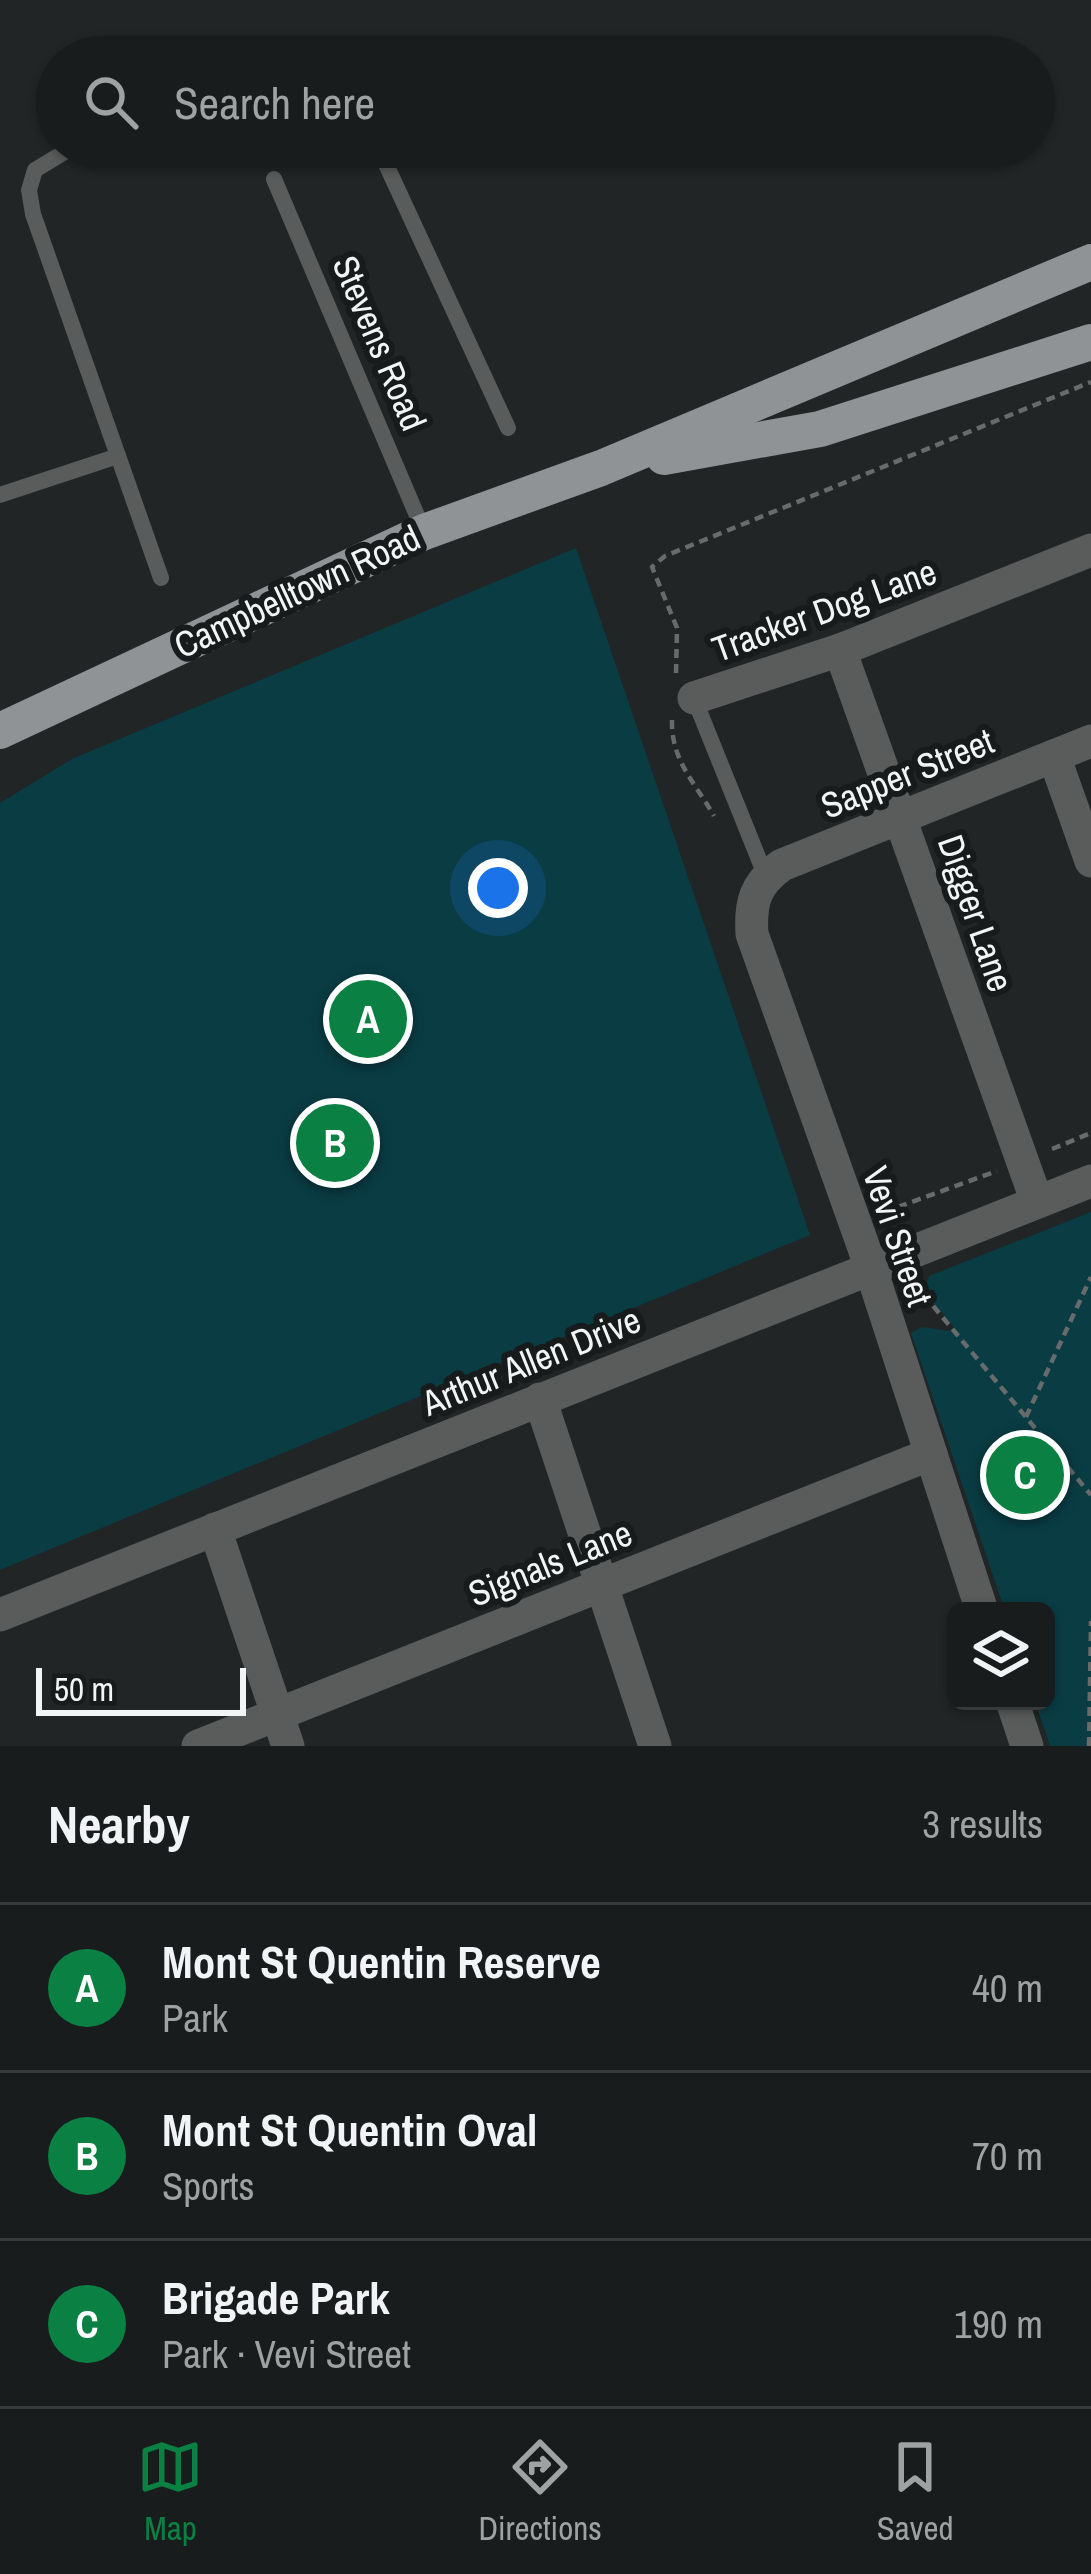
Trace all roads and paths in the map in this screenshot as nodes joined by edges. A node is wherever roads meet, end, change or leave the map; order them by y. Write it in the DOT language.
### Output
graph roads {
  1 [pos="38,168"];
  2 [pos="388,168"];
  3 [pos="274,179"];
  4 [pos="1091,262"];
  5 [pos="1091,342"];
  6 [pos="1091,382"];
  7 [pos="508,428"];
  8 [pos="118,456"];
  9 [pos="601,468"];
  10 [pos="0,495"];
  11 [pos="424,532"];
  12 [pos="700,540"];
  13 [pos="1091,550"];
  14 [pos="160,578"];
  15 [pos="841,650"];
  16 [pos="694,698"];
  17 [pos="0,731"];
  18 [pos="1091,741"];
  19 [pos="1054,756"];
  20 [pos="901,817"];
  21 [pos="1091,861"];
  22 [pos="762,881"];
  23 [pos="1091,1133"];
  24 [pos="1023,1161"];
  25 [pos="1091,1181"];
  26 [pos="1037,1202"];
  27 [pos="854,1221"];
  28 [pos="868,1268"];
  29 [pos="932,1272"];
  30 [pos="1091,1277"];
  31 [pos="540,1399"];
  32 [pos="1026,1417"];
  33 [pos="931,1454"];
  34 [pos="1091,1495"];
  35 [pos="215,1529"];
  36 [pos="602,1584"];
  37 [pos="979,1602"];
  38 [pos="0,1615"];
  39 [pos="1091,1621"];
  40 [pos="1015,1710"];
  41 [pos="283,1730"];
  42 [pos="198,1746"];
  43 [pos="655,1746"];
  44 [pos="1027,1746"];
  45 [pos="1089,1746"];
  1 -- 8 [label="lane"];
  2 -- 7 [label="lane"];
  3 -- 11 [label="lane, Stevens Road"];
  4 -- 9 [label="main road, Campbelltown Road"];
  5 -- 9 [label="main road, Campbelltown Road"];
  6 -- 12 [label="path"];
  8 -- 10 [label="lane"];
  8 -- 14 [label="lane"];
  9 -- 11 [label="main road, Campbelltown Road"];
  11 -- 17 [label="main road, Campbelltown Road"];
  13 -- 15 [label="street, Tracker Dog Lane"];
  15 -- 16 [label="street, Tracker Dog Lane"];
  15 -- 20 [label="street, Digger Lane"];
  16 -- 22 [label="lane, Tracker Dog Lane"];
  18 -- 19 [label="street, Sapper Street"];
  19 -- 20 [label="street, Sapper Street"];
  19 -- 21 [label="street"];
  20 -- 22 [label="street, Sapper Street"];
  20 -- 24 [label="street, Digger Lane"];
  22 -- 27 [label="street, Vevi Street"];
  23 -- 24 [label="path"];
  24 -- 26 [label="street, Digger Lane"];
  24 -- 27 [label="path"];
  25 -- 26 [label="street, Arthur Allen Drive"];
  26 -- 28 [label="street, Arthur Allen Drive"];
  27 -- 28 [label="street, Vevi Street"];
  28 -- 31 [label="street, Arthur Allen Drive"];
  28 -- 33 [label="street, Vevi Street"];
  29 -- 32 [label="path"];
  30 -- 32 [label="path"];
  31 -- 35 [label="street, Arthur Allen Drive"];
  31 -- 36 [label="street"];
  32 -- 34 [label="path"];
  33 -- 36 [label="street, Signals Lane"];
  33 -- 37 [label="street, Vevi Street"];
  35 -- 38 [label="street, Arthur Allen Drive"];
  35 -- 41 [label="street"];
  36 -- 41 [label="street, Signals Lane"];
  36 -- 43 [label="street"];
  39 -- 45 [label="path"];
  40 -- 44 [label="street"];
  41 -- 42 [label="street, Signals Lane"];
}
